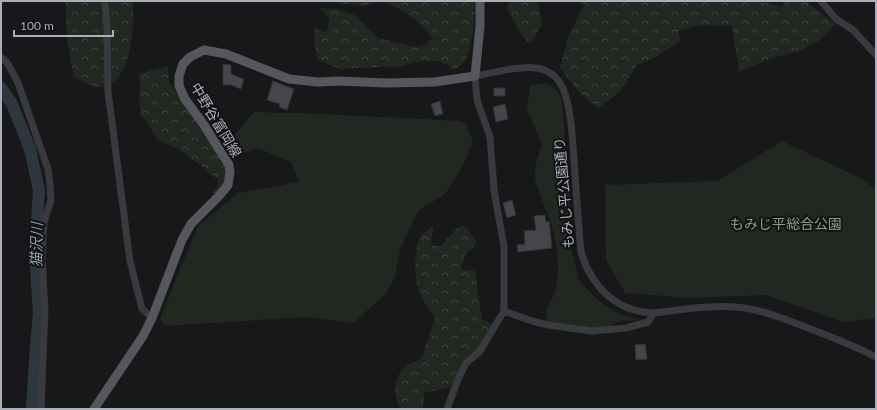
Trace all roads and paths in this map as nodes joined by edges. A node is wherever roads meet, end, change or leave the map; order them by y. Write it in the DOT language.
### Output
graph roads {
  1 [pos="105,1"];
  2 [pos="480,1"];
  3 [pos="822,1"];
  4 [pos="876,55"];
  5 [pos="1,57"];
  6 [pos="475,76"];
  7 [pos="504,311"];
  8 [pos="654,313"];
  9 [pos="152,318"];
  10 [pos="876,356"];
  11 [pos="41,409"];
  12 [pos="94,409"];
  13 [pos="447,409"];
  1 -- 9 [label="street"];
  2 -- 6 [label="main road"];
  3 -- 4 [label="street"];
  5 -- 11 [label="street"];
  6 -- 7 [label="street"];
  6 -- 8 [label="street, もみじ平公園通り"];
  6 -- 9 [label="main road, 中野谷富岡線"];
  7 -- 8 [label="street"];
  7 -- 13 [label="street"];
  8 -- 10 [label="street, もみじ平公園通り"];
  9 -- 12 [label="main road, 中野谷富岡線"];
}
